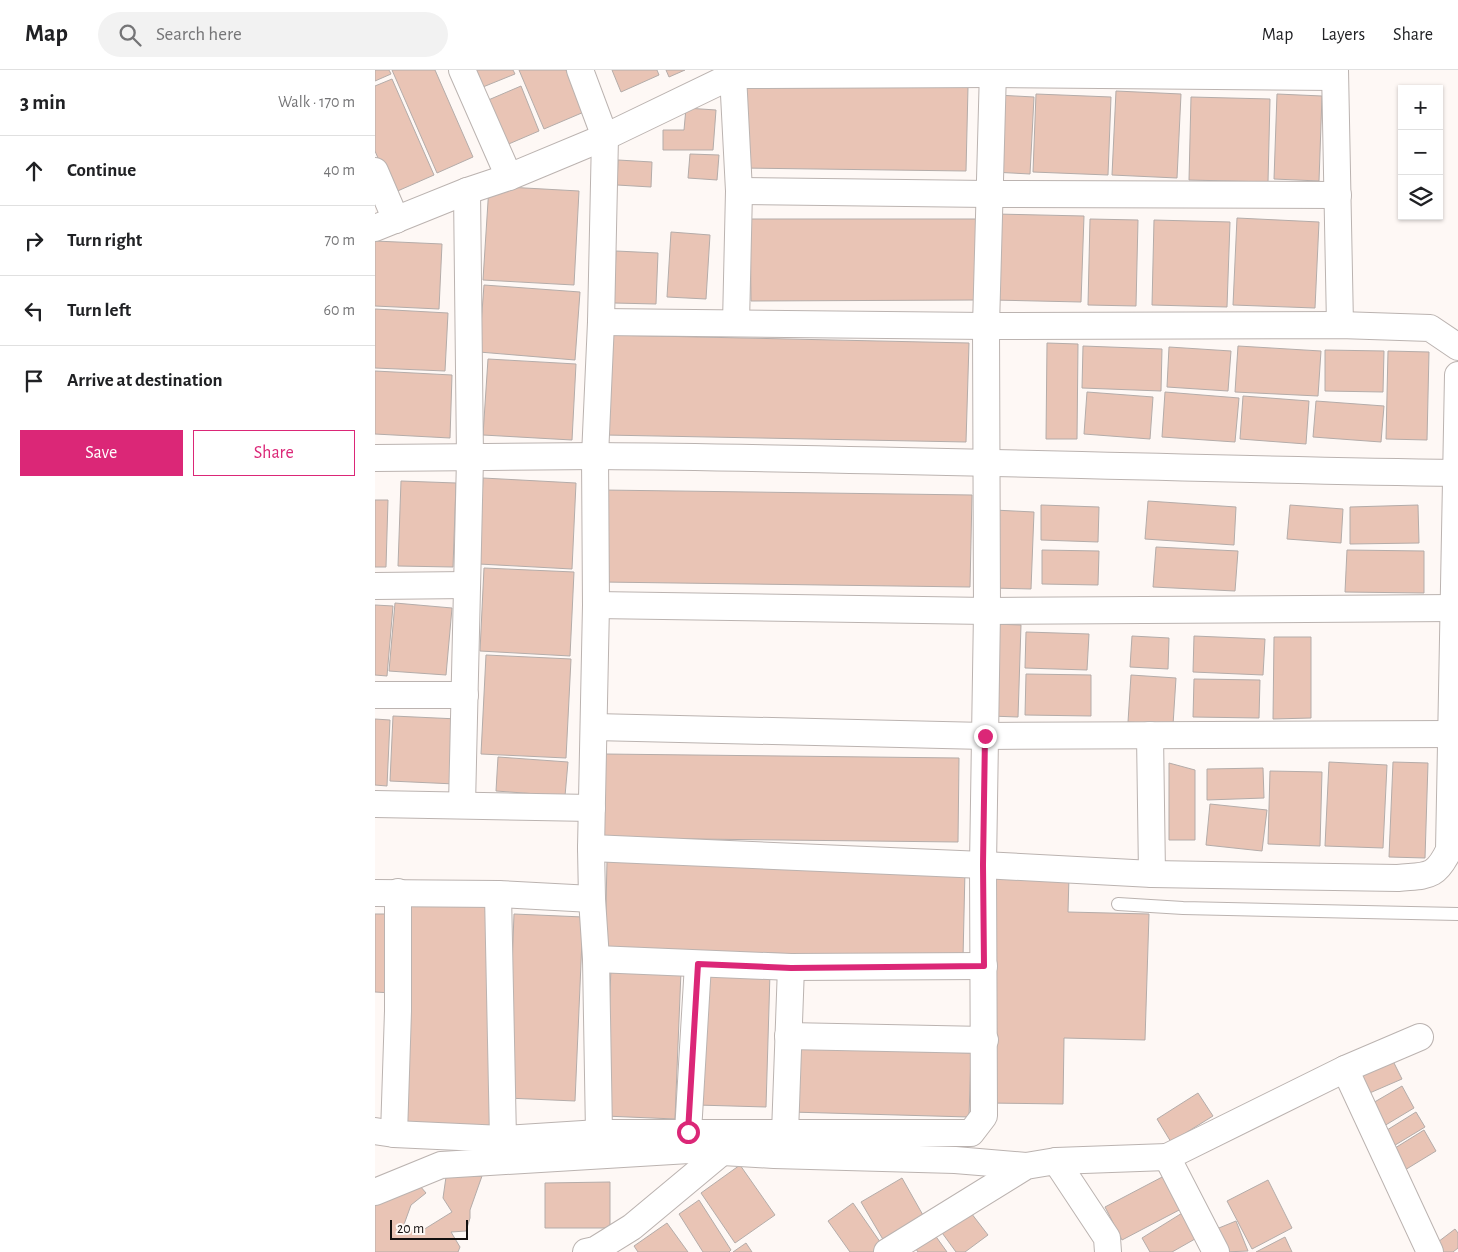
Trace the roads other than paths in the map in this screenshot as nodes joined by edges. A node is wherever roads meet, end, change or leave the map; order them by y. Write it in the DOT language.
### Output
graph roads {
  1 [pos="462,70"];
  2 [pos="580,70"];
  3 [pos="736,72"];
  4 [pos="993,72"];
  5 [pos="1335,74"];
  6 [pos="605,137"];
  7 [pos="375,171"];
  8 [pos="509,177"];
  9 [pos="467,191"];
  10 [pos="739,191"];
  11 [pos="989,194"];
  12 [pos="1337,195"];
  13 [pos="385,224"];
  14 [pos="601,322"];
  15 [pos="736,323"];
  16 [pos="1340,325"];
  17 [pos="986,326"];
  18 [pos="1458,347"];
  19 [pos="1458,375"];
  20 [pos="595,456"];
  21 [pos="375,458"];
  22 [pos="470,458"];
  23 [pos="985,462"];
  24 [pos="1457,473"];
  25 [pos="467,585"];
  26 [pos="375,586"];
  27 [pos="595,605"];
  28 [pos="1454,608"];
  29 [pos="987,611"];
  30 [pos="375,695"];
  31 [pos="465,695"];
  32 [pos="594,727"];
  33 [pos="1451,734"];
  34 [pos="1150,735"];
  35 [pos="985,736"];
  36 [pos="375,804"];
  37 [pos="461,805"];
  38 [pos="592,808"];
  39 [pos="591,848"];
  40 [pos="983,865"];
  41 [pos="1152,874"];
  42 [pos="387,893"];
  43 [pos="498,894"];
  44 [pos="592,899"];
  45 [pos="1118,904"];
  46 [pos="1458,914"];
  47 [pos="596,959"];
  48 [pos="698,964"];
  49 [pos="984,966"];
  50 [pos="791,968"];
  51 [pos="386,1010"];
  52 [pos="788,1036"];
  53 [pos="1420,1037"];
  54 [pos="985,1040"];
  55 [pos="1345,1069"];
  56 [pos="385,1132"];
  57 [pos="688,1132"];
  58 [pos="599,1133"];
  59 [pos="785,1133"];
  60 [pos="503,1140"];
  61 [pos="722,1152"];
  62 [pos="1167,1157"];
  63 [pos="1056,1161"];
  64 [pos="1026,1166"];
  65 [pos="375,1192"];
  66 [pos="586,1252"];
  67 [pos="887,1252"];
  68 [pos="1108,1252"];
  69 [pos="1216,1252"];
  70 [pos="1430,1252"];
  1 -- 8 [label="street"];
  2 -- 6 [label="street"];
  3 -- 4 [label="street"];
  3 -- 6 [label="street"];
  3 -- 10 [label="street"];
  4 -- 5 [label="street"];
  4 -- 11 [label="street"];
  5 -- 12 [label="street"];
  6 -- 8 [label="street"];
  6 -- 14 [label="street"];
  7 -- 13 [label="street"];
  8 -- 9 [label="street"];
  9 -- 13 [label="street"];
  9 -- 22 [label="street"];
  10 -- 11 [label="street"];
  10 -- 15 [label="street"];
  11 -- 12 [label="street"];
  11 -- 17 [label="street"];
  12 -- 16 [label="street"];
  14 -- 15 [label="street"];
  14 -- 20 [label="street"];
  15 -- 17 [label="street"];
  16 -- 17 [label="street"];
  16 -- 18 [label="street"];
  17 -- 23 [label="street"];
  19 -- 24 [label="street"];
  20 -- 22 [label="street"];
  20 -- 23 [label="street"];
  20 -- 27 [label="street"];
  21 -- 22 [label="street"];
  22 -- 25 [label="street"];
  23 -- 24 [label="street"];
  23 -- 29 [label="street"];
  24 -- 28 [label="street"];
  25 -- 26 [label="street"];
  25 -- 31 [label="street"];
  27 -- 29 [label="street"];
  27 -- 32 [label="street"];
  28 -- 29 [label="street"];
  28 -- 33 [label="street"];
  29 -- 35 [label="street"];
  30 -- 31 [label="street"];
  31 -- 37 [label="street"];
  32 -- 35 [label="street"];
  32 -- 38 [label="street"];
  33 -- 34 [label="street"];
  33 -- 41 [label="street"];
  34 -- 35 [label="street"];
  34 -- 41 [label="street"];
  35 -- 40 [label="street"];
  36 -- 37 [label="street"];
  37 -- 38 [label="street"];
  38 -- 39 [label="street"];
  39 -- 40 [label="street"];
  39 -- 44 [label="street"];
  40 -- 41 [label="street"];
  40 -- 49 [label="street"];
  42 -- 43 [label="street"];
  42 -- 51 [label="street"];
  43 -- 44 [label="street"];
  43 -- 60 [label="street"];
  44 -- 47 [label="street"];
  45 -- 46 [label="lane"];
  47 -- 48 [label="street"];
  47 -- 58 [label="street"];
  48 -- 50 [label="street"];
  48 -- 57 [label="street"];
  49 -- 50 [label="street"];
  49 -- 54 [label="street"];
  50 -- 52 [label="street"];
  51 -- 56 [label="street"];
  52 -- 54 [label="street"];
  52 -- 59 [label="street"];
  53 -- 55 [label="street"];
  54 -- 59 [label="street"];
  55 -- 62 [label="street"];
  55 -- 70 [label="street"];
  56 -- 60 [label="street"];
  57 -- 58 [label="street"];
  57 -- 59 [label="street"];
  58 -- 60 [label="street"];
  61 -- 64 [label="street"];
  61 -- 65 [label="street"];
  61 -- 66 [label="street"];
  62 -- 63 [label="street"];
  62 -- 69 [label="street"];
  63 -- 64 [label="street"];
  63 -- 68 [label="street"];
  64 -- 67 [label="street"];
}
